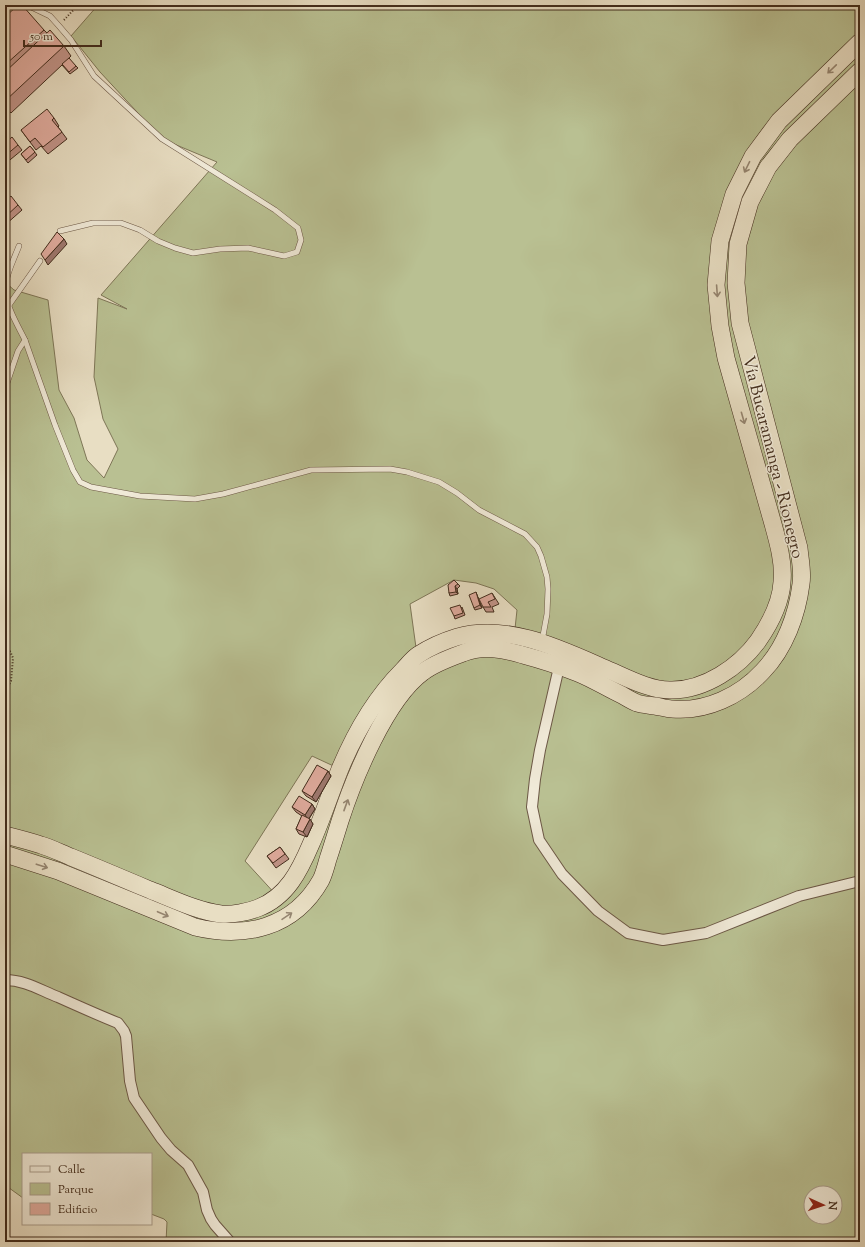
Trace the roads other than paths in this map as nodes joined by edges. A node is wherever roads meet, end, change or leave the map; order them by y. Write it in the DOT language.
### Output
graph roads {
  1 [pos="27,5"];
  2 [pos="860,42"];
  3 [pos="860,71"];
  4 [pos="60,231"];
  5 [pos="19,246"];
  6 [pos="40,261"];
  7 [pos="9,304"];
  8 [pos="25,340"];
  9 [pos="5,389"];
  10 [pos="541,642"];
  11 [pos="559,667"];
  12 [pos="5,835"];
  13 [pos="5,854"];
  14 [pos="860,881"];
  15 [pos="5,980"];
  16 [pos="230,1242"];
  1 -- 4 [label="lane"];
  2 -- 10 [label="highway, Vía Bucaramanga - Rionegro, one-way"];
  3 -- 11 [label="highway, Vía Bucaramanga - Rionegro"];
  5 -- 7 [label="lane"];
  6 -- 7 [label="lane"];
  7 -- 8 [label="lane"];
  8 -- 9 [label="lane"];
  8 -- 10 [label="lane"];
  10 -- 12 [label="highway, Vía Bucaramanga - Rionegro"];
  13 -- 11 [label="highway, Vía Bucaramanga - Rionegro, one-way"];
  11 -- 14 [label="street"];
  15 -- 16 [label="street"];
}
